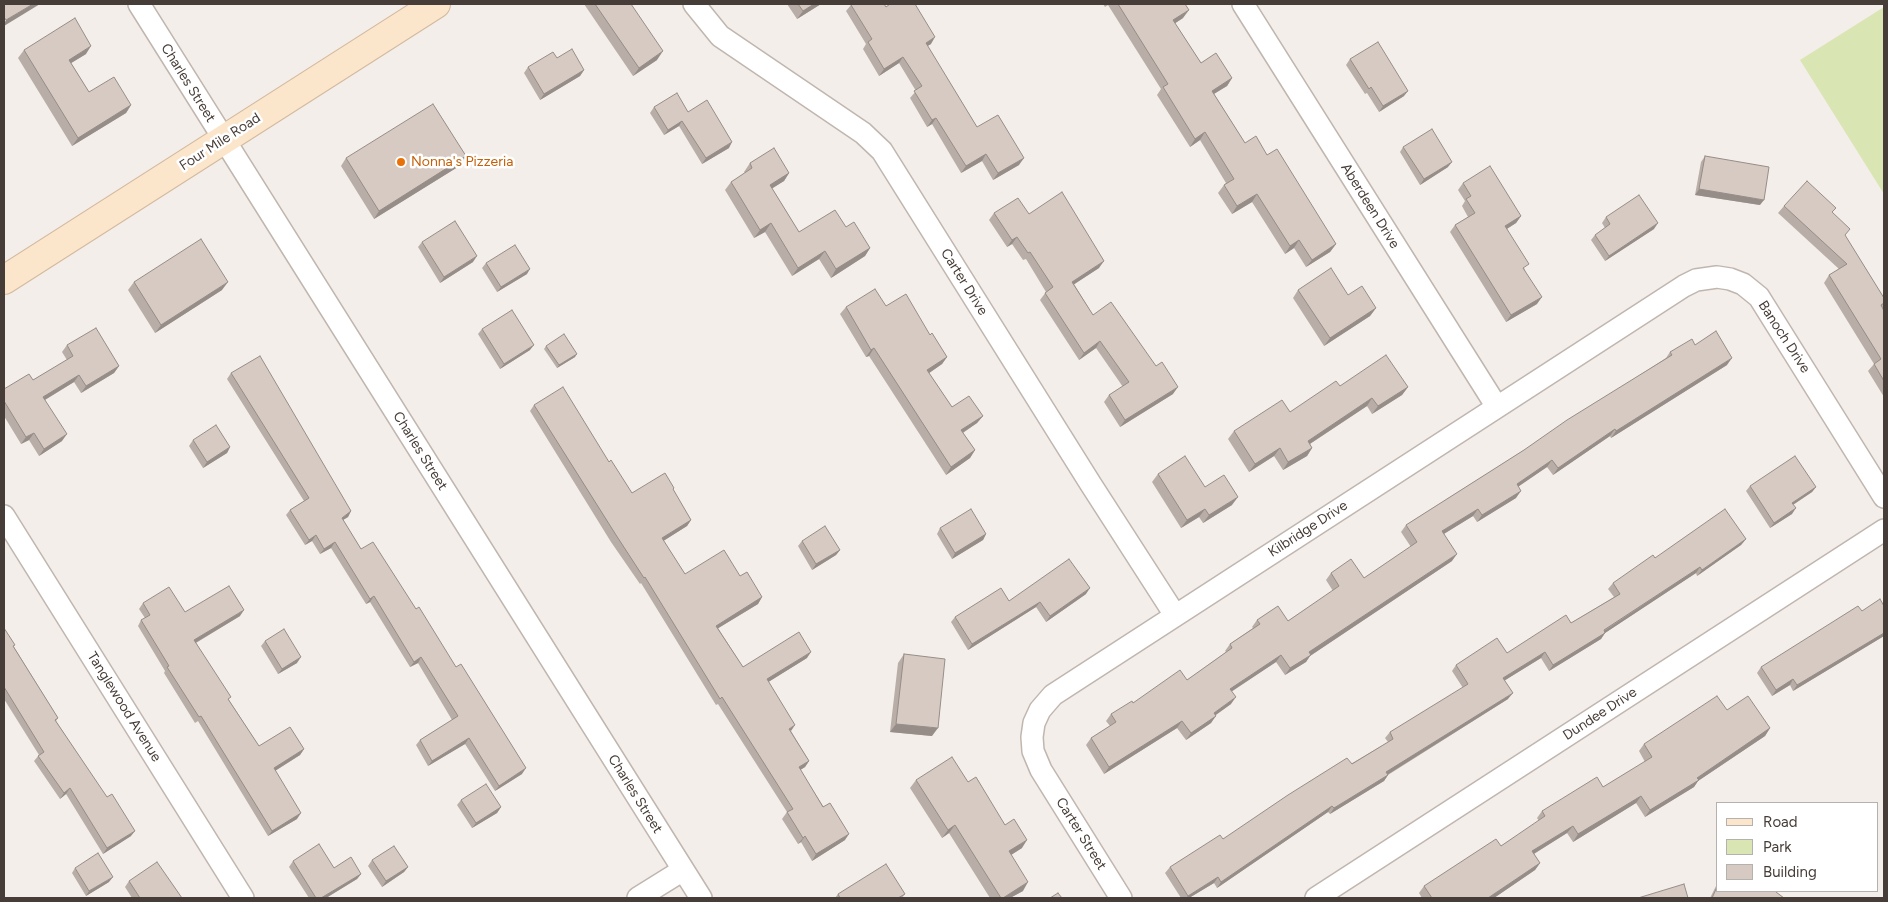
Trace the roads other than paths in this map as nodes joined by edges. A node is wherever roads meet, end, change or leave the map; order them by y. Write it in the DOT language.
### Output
graph roads {
  1 [pos="139,4"];
  2 [pos="436,4"];
  3 [pos="694,4"];
  4 [pos="1243,4"];
  5 [pos="224,140"];
  6 [pos="4,280"];
  7 [pos="1633,318"];
  8 [pos="1496,407"];
  9 [pos="1884,497"];
  10 [pos="4,516"];
  11 [pos="1884,530"];
  12 [pos="1175,615"];
  13 [pos="1041,770"];
  14 [pos="683,870"];
  15 [pos="244,898"];
  16 [pos="638,898"];
  17 [pos="701,898"];
  18 [pos="1121,898"];
  19 [pos="1316,898"];
  1 -- 5 [label="street, Charles Street"];
  2 -- 5 [label="main road, Four Mile Road"];
  3 -- 12 [label="street, Carter Drive"];
  4 -- 8 [label="street, Aberdeen Drive"];
  5 -- 6 [label="main road, Four Mile Road"];
  5 -- 14 [label="street, Charles Street"];
  7 -- 8 [label="street, Kilbridge Drive"];
  7 -- 9 [label="street, Banoch Drive"];
  8 -- 12 [label="street, Kilbridge Drive"];
  10 -- 15 [label="street, Tanglewood Avenue"];
  11 -- 19 [label="street, Dundee Drive"];
  12 -- 13 [label="street, Kilbridge Drive"];
  13 -- 18 [label="street, Carter Street"];
  14 -- 16 [label="street"];
  14 -- 17 [label="street, Charles Street"];
}
